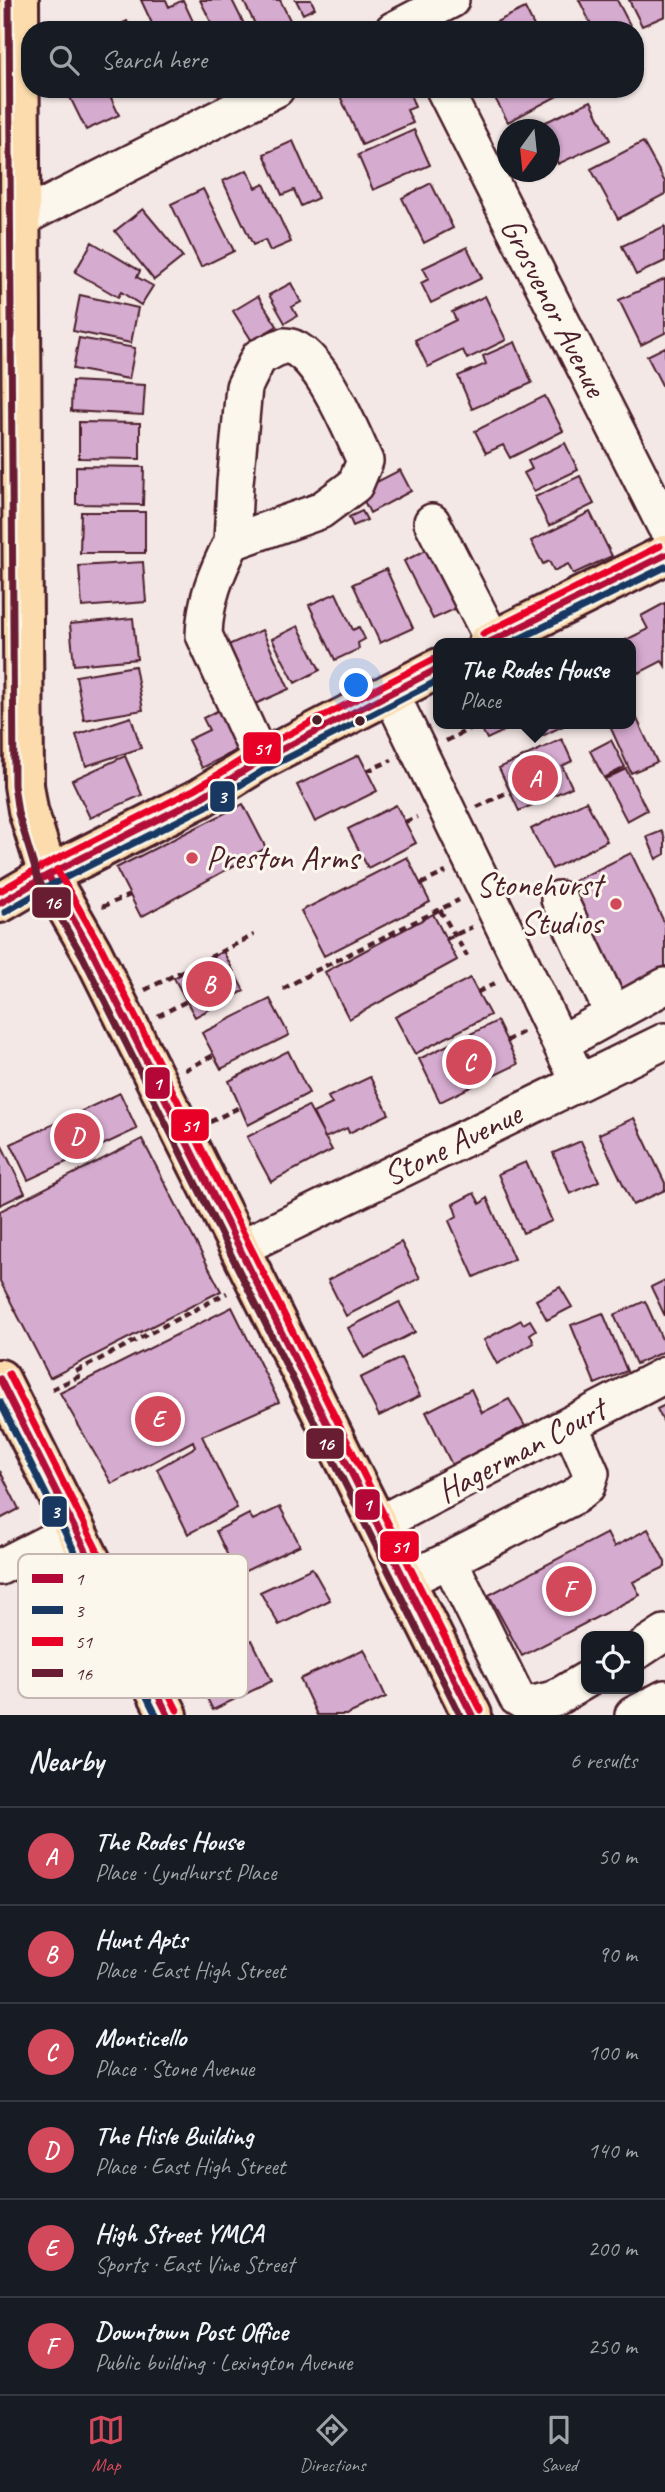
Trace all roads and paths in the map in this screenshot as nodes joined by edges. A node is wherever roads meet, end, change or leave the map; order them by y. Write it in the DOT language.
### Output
graph roads {
  1 [pos="19,0"];
  2 [pos="451,0"];
  3 [pos="415,21"];
  4 [pos="258,98"];
  5 [pos="449,98"];
  6 [pos="20,219"];
  7 [pos="11,313"];
  8 [pos="432,522"];
  9 [pos="665,526"];
  10 [pos="232,542"];
  11 [pos="665,555"];
  12 [pos="488,638"];
  13 [pos="498,638"];
  14 [pos="433,671"];
  15 [pos="390,692"];
  16 [pos="468,729"];
  17 [pos="408,756"];
  18 [pos="261,760"];
  19 [pos="367,771"];
  20 [pos="510,792"];
  21 [pos="477,807"];
  22 [pos="453,869"];
  23 [pos="48,875"];
  24 [pos="421,884"];
  25 [pos="130,895"];
  26 [pos="466,897"];
  27 [pos="559,899"];
  28 [pos="0,904"];
  29 [pos="97,909"];
  30 [pos="440,909"];
  31 [pos="479,923"];
  32 [pos="455,935"];
  33 [pos="254,936"];
  34 [pos="446,940"];
  35 [pos="467,956"];
  36 [pos="665,986"];
  37 [pos="283,989"];
  38 [pos="138,993"];
  39 [pos="187,1001"];
  40 [pos="613,1014"];
  41 [pos="151,1019"];
  42 [pos="665,1041"];
  43 [pos="561,1043"];
  44 [pos="214,1055"];
  45 [pos="178,1074"];
  46 [pos="579,1082"];
  47 [pos="240,1107"];
  48 [pos="203,1125"];
  49 [pos="240,1248"];
  50 [pos="228,1293"];
  51 [pos="665,1375"];
  52 [pos="0,1378"];
  53 [pos="52,1389"];
  54 [pos="570,1425"];
  55 [pos="377,1525"];
  56 [pos="75,1529"];
  57 [pos="26,1554"];
  58 [pos="88,1554"];
  59 [pos="18,1558"];
  60 [pos="449,1560"];
  61 [pos="0,1567"];
  62 [pos="405,1581"];
  63 [pos="665,1633"];
  64 [pos="644,1647"];
  65 [pos="581,1683"];
  66 [pos="160,1698"];
  67 [pos="665,1698"];
  68 [pos="461,1712"];
  69 [pos="168,1715"];
  70 [pos="633,1715"];
  1 -- 6 [label="main road"];
  2 -- 3 [label="street"];
  4 -- 6 [label="street"];
  5 -- 9 [label="street, Grosvenor Avenue"];
  6 -- 7 [label="main road"];
  7 -- 23 [label="main road"];
  8 -- 12 [label="street"];
  10 -- 10 [label="street"];
  10 -- 18 [label="street"];
  11 -- 13 [label="main road"];
  14 -- 15 [label="main road"];
  15 -- 17 [label="street"];
  15 -- 18 [label="main road"];
  16 -- 17 [label="path"];
  17 -- 19 [label="path"];
  17 -- 43 [label="street"];
  18 -- 23 [label="main road"];
  20 -- 21 [label="path"];
  22 -- 24 [label="path"];
  23 -- 28 [label="main road"];
  23 -- 49 [label="main road"];
  25 -- 29 [label="path"];
  26 -- 30 [label="path"];
  27 -- 40 [label="street"];
  30 -- 32 [label="path"];
  30 -- 37 [label="path"];
  31 -- 32 [label="path"];
  32 -- 34 [label="path"];
  32 -- 35 [label="path"];
  33 -- 38 [label="path"];
  36 -- 40 [label="street"];
  39 -- 41 [label="path"];
  40 -- 43 [label="street"];
  42 -- 46 [label="street, Stone Avenue"];
  43 -- 46 [label="street"];
  44 -- 45 [label="path"];
  46 -- 49 [label="street, Stone Avenue"];
  47 -- 48 [label="path"];
  49 -- 55 [label="main road"];
  50 -- 53 [label="path"];
  51 -- 54 [label="street, Hagerman Court"];
  52 -- 56 [label="main road"];
  54 -- 55 [label="street, Hagerman Court"];
  54 -- 60 [label="street"];
  55 -- 62 [label="main road"];
  56 -- 57 [label="street"];
  56 -- 58 [label="main road"];
  59 -- 61 [label="street"];
  60 -- 62 [label="street"];
  60 -- 65 [label="street"];
  62 -- 68 [label="main road"];
  63 -- 64 [label="street"];
  66 -- 69 [label="main road"];
  67 -- 70 [label="street"];
}
